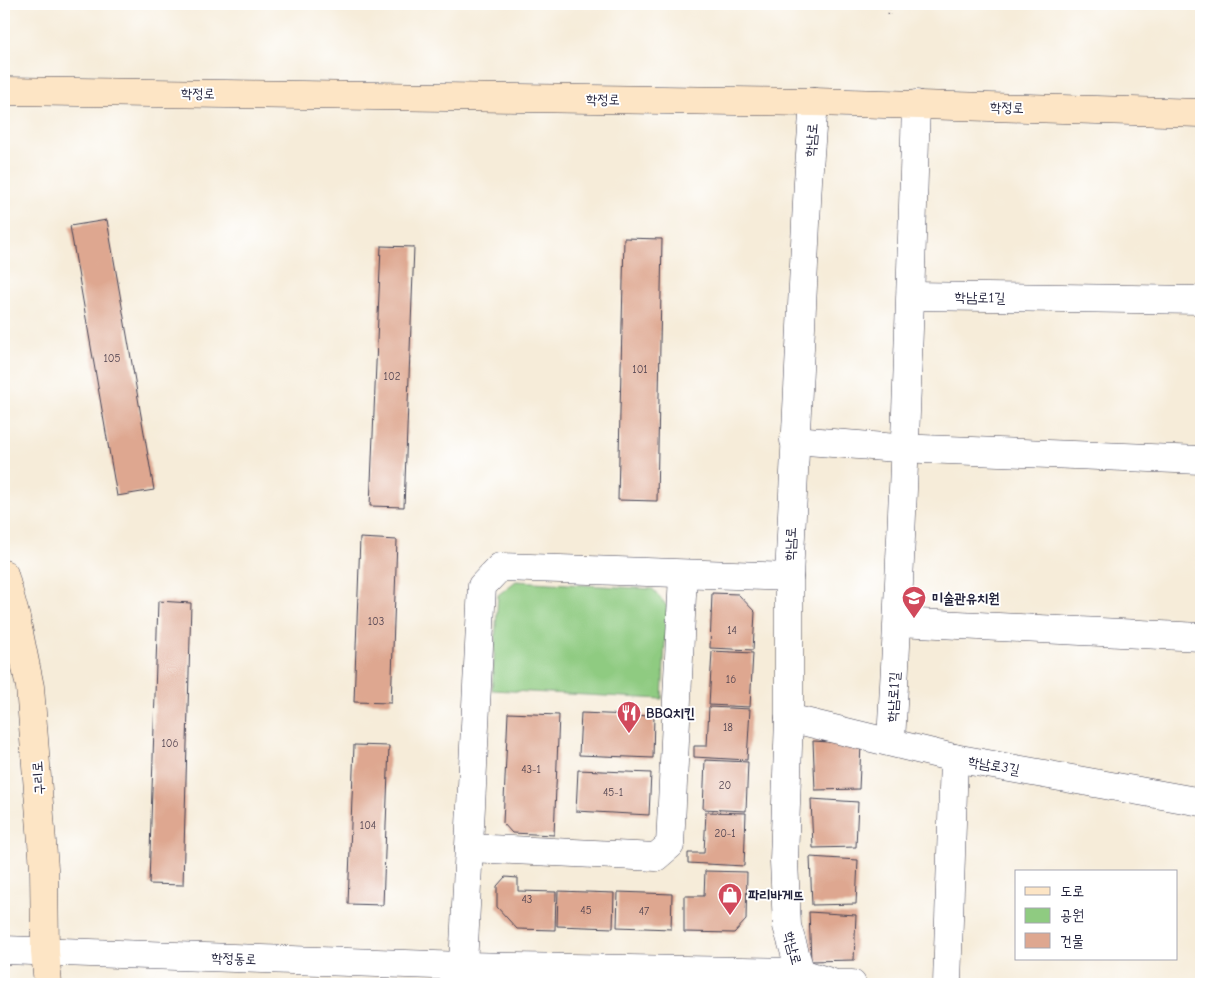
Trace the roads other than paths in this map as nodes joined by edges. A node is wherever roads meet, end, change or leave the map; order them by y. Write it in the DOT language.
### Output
graph roads {
  1 [pos="4,90"];
  2 [pos="814,102"];
  3 [pos="916,104"];
  4 [pos="1201,113"];
  5 [pos="911,296"];
  6 [pos="1201,300"];
  7 [pos="794,440"];
  8 [pos="905,448"];
  9 [pos="1201,460"];
  10 [pos="4,574"];
  11 [pos="684,574"];
  12 [pos="788,577"];
  13 [pos="898,622"];
  14 [pos="1201,637"];
  15 [pos="789,718"];
  16 [pos="891,741"];
  17 [pos="954,758"];
  18 [pos="1201,802"];
  19 [pos="470,848"];
  20 [pos="4,950"];
  21 [pos="45,952"];
  22 [pos="464,975"];
  23 [pos="802,978"];
  24 [pos="48,984"];
  25 [pos="852,984"];
  26 [pos="946,984"];
  1 -- 2 [label="main road, 학정로"];
  2 -- 3 [label="main road, 학정로"];
  2 -- 7 [label="street, 학남로"];
  3 -- 4 [label="main road, 학정로"];
  3 -- 5 [label="street"];
  5 -- 6 [label="street, 학남로1길"];
  5 -- 8 [label="street, 학남로1길"];
  7 -- 8 [label="street"];
  7 -- 12 [label="street, 학남로"];
  8 -- 9 [label="street"];
  8 -- 13 [label="street, 학남로1길"];
  10 -- 21 [label="main road, 구리로"];
  11 -- 12 [label="street"];
  11 -- 19 [label="street"];
  11 -- 19 [label="street"];
  12 -- 15 [label="street, 학남로"];
  13 -- 14 [label="street"];
  13 -- 16 [label="street, 학남로1길"];
  15 -- 16 [label="street, 학남로3길"];
  15 -- 23 [label="street, 학남로"];
  16 -- 17 [label="street, 학남로3길"];
  17 -- 18 [label="street, 학남로3길"];
  17 -- 26 [label="street"];
  19 -- 22 [label="street"];
  20 -- 21 [label="street, 학정동로"];
  21 -- 22 [label="street, 학정동로"];
  21 -- 24 [label="main road, 구리로"];
  22 -- 23 [label="street, 학정동로"];
  23 -- 25 [label="street, 학정동로"];
}
